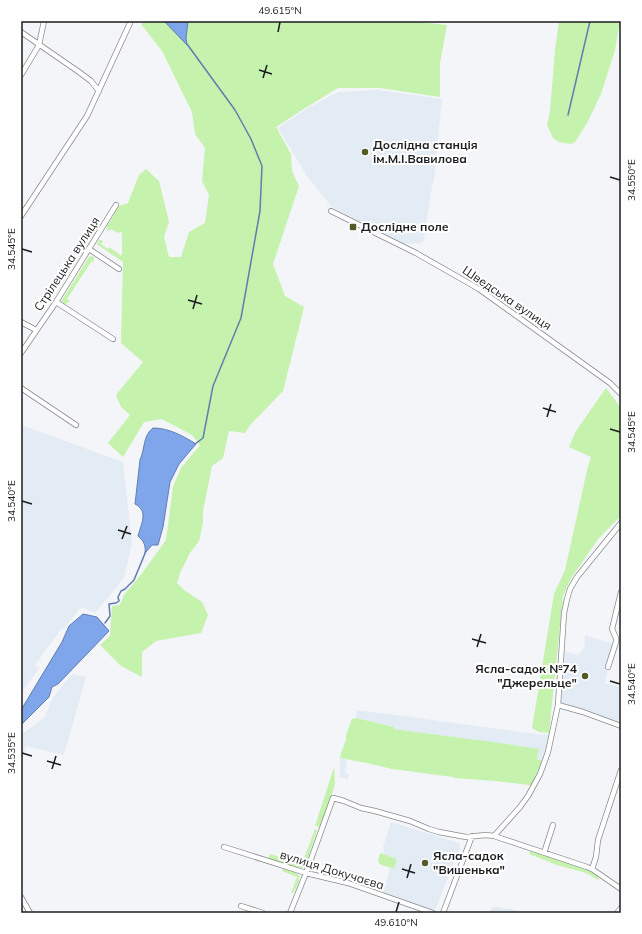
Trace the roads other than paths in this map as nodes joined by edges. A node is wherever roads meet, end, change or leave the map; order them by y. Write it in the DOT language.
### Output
graph roads {
  1 [pos="44,21"];
  2 [pos="130,21"];
  3 [pos="21,32"];
  4 [pos="39,45"];
  5 [pos="21,75"];
  6 [pos="98,91"];
  7 [pos="116,205"];
  8 [pos="331,212"];
  9 [pos="21,216"];
  10 [pos="89,249"];
  11 [pos="119,269"];
  12 [pos="56,302"];
  13 [pos="21,322"];
  14 [pos="36,330"];
  15 [pos="113,339"];
  16 [pos="21,353"];
  17 [pos="21,388"];
  18 [pos="621,394"];
  19 [pos="76,425"];
  20 [pos="621,523"];
  21 [pos="621,592"];
  22 [pos="608,667"];
  23 [pos="558,706"];
  24 [pos="621,726"];
  25 [pos="621,770"];
  26 [pos="553,825"];
  27 [pos="472,836"];
  28 [pos="494,836"];
  29 [pos="224,847"];
  30 [pos="544,853"];
  31 [pos="592,870"];
  32 [pos="306,873"];
  33 [pos="621,889"];
  34 [pos="21,897"];
  35 [pos="241,906"];
  36 [pos="621,908"];
  37 [pos="30,913"];
  38 [pos="263,913"];
  39 [pos="290,913"];
  40 [pos="433,913"];
  41 [pos="443,913"];
  42 [pos="617,913"];
  1 -- 4 [label="street"];
  2 -- 6 [label="street"];
  3 -- 4 [label="street"];
  4 -- 5 [label="street"];
  4 -- 6 [label="street"];
  6 -- 9 [label="street"];
  7 -- 10 [label="street, Стрілецька вулиця"];
  8 -- 18 [label="street, Шведська вулиця"];
  10 -- 11 [label="street"];
  10 -- 12 [label="street, Стрілецька вулиця"];
  12 -- 14 [label="street, Стрілецька вулиця"];
  12 -- 15 [label="street"];
  13 -- 14 [label="street"];
  14 -- 16 [label="street, Стрілецька вулиця"];
  17 -- 19 [label="street"];
  20 -- 23 [label="street"];
  21 -- 22 [label="street"];
  23 -- 24 [label="street"];
  23 -- 28 [label="street"];
  25 -- 31 [label="street"];
  26 -- 30 [label="street"];
  27 -- 28 [label="street"];
  27 -- 32 [label="street"];
  27 -- 41 [label="street"];
  28 -- 30 [label="street"];
  29 -- 32 [label="street, вулиця Докучаєва"];
  30 -- 31 [label="street"];
  31 -- 33 [label="street"];
  32 -- 39 [label="street"];
  32 -- 40 [label="street, вулиця Докучаєва"];
  34 -- 37 [label="street"];
  35 -- 38 [label="street"];
  36 -- 42 [label="street"];
}
